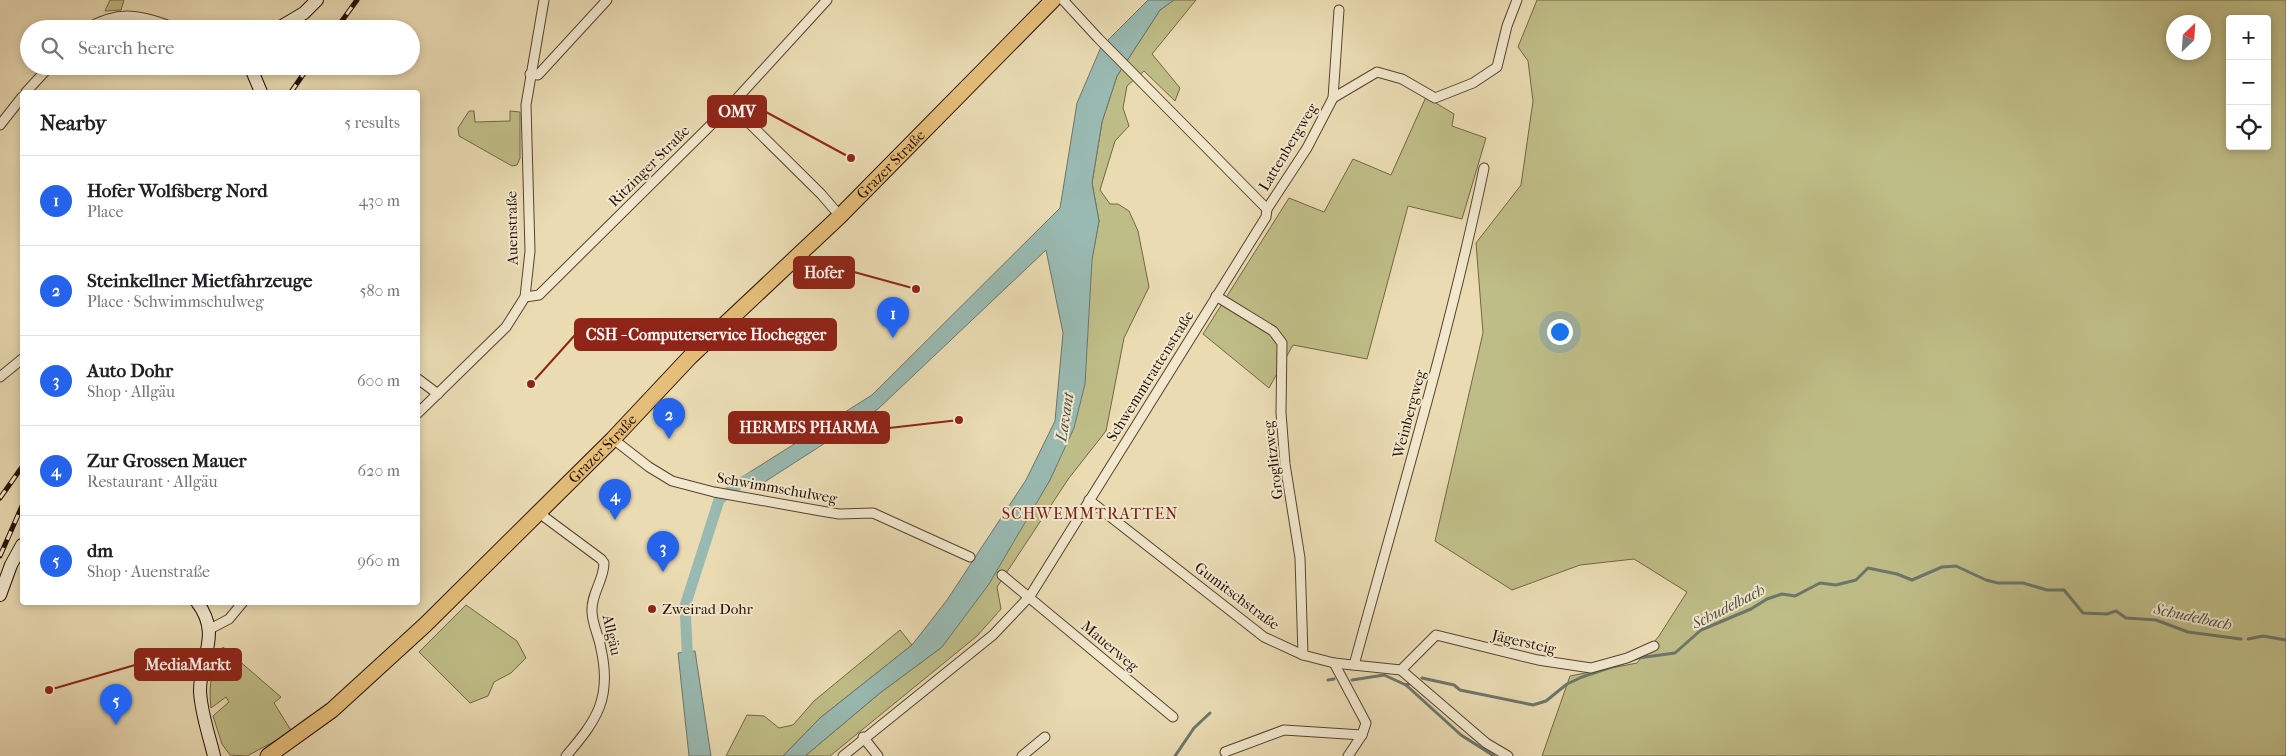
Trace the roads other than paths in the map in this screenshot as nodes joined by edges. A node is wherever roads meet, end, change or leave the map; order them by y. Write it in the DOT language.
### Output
graph roads {
  1 [pos="317,0"];
  2 [pos="544,0"];
  3 [pos="607,0"];
  4 [pos="827,0"];
  5 [pos="1053,0"];
  6 [pos="1063,0"];
  7 [pos="1517,0"];
  8 [pos="1339,10"];
  9 [pos="101,20"];
  10 [pos="156,20"];
  11 [pos="292,20"];
  12 [pos="530,74"];
  13 [pos="42,75"];
  14 [pos="253,75"];
  15 [pos="258,87"];
  16 [pos="28,90"];
  17 [pos="1333,98"];
  18 [pos="20,100"];
  19 [pos="731,105"];
  20 [pos="0,125"];
  21 [pos="1484,168"];
  22 [pos="1267,209"];
  23 [pos="840,216"];
  24 [pos="525,296"];
  25 [pos="1216,296"];
  26 [pos="20,361"];
  27 [pos="0,378"];
  28 [pos="420,380"];
  29 [pos="438,394"];
  30 [pos="420,411"];
  31 [pos="613,439"];
  32 [pos="1089,500"];
  33 [pos="539,513"];
  34 [pos="20,549"];
  35 [pos="970,557"];
  36 [pos="1002,575"];
  37 [pos="0,595"];
  38 [pos="1030,596"];
  39 [pos="199,605"];
  40 [pos="241,605"];
  41 [pos="210,629"];
  42 [pos="1654,646"];
  43 [pos="1303,655"];
  44 [pos="1334,663"];
  45 [pos="1354,665"];
  46 [pos="1401,670"];
  47 [pos="1173,717"];
  48 [pos="1362,735"];
  49 [pos="863,737"];
  50 [pos="1045,737"];
  51 [pos="1225,752"];
  52 [pos="214,756"];
  53 [pos="268,756"];
  54 [pos="566,756"];
  55 [pos="842,756"];
  56 [pos="878,756"];
  57 [pos="1022,756"];
  58 [pos="1348,756"];
  59 [pos="1508,756"];
  1 -- 11 [label="street"];
  2 -- 12 [label="street, Auenstraße"];
  3 -- 12 [label="street"];
  4 -- 19 [label="street, Ritzinger Straße"];
  5 -- 23 [label="main road, Grazer Straße"];
  6 -- 22 [label="street"];
  7 -- 17 [label="street"];
  8 -- 17 [label="street, Lattenbergweg"];
  9 -- 10 [label="street"];
  12 -- 24 [label="street, Auenstraße"];
  13 -- 16 [label="street"];
  14 -- 15 [label="street"];
  17 -- 22 [label="street, Lattenbergweg"];
  18 -- 20 [label="street"];
  19 -- 23 [label="street"];
  19 -- 24 [label="street, Ritzinger Straße"];
  21 -- 45 [label="street, Weinbergweg"];
  22 -- 25 [label="street, Schwemmtrattenstraße"];
  23 -- 31 [label="main road, Grazer Straße"];
  24 -- 29 [label="street, Auenstraße"];
  25 -- 32 [label="street, Schwemmtrattenstraße"];
  25 -- 43 [label="street, Groglitzweg"];
  26 -- 27 [label="street"];
  28 -- 29 [label="street"];
  29 -- 30 [label="street, Auenstraße"];
  31 -- 33 [label="main road, Grazer Straße"];
  31 -- 35 [label="street, Schwimmschulweg"];
  32 -- 38 [label="street, Schwemmtrattenstraße"];
  32 -- 43 [label="street, Gumitschstraße"];
  33 -- 53 [label="main road, Grazer Straße"];
  33 -- 54 [label="street, Allgäu"];
  34 -- 37 [label="street"];
  36 -- 38 [label="street"];
  38 -- 47 [label="street, Mauerweg"];
  38 -- 49 [label="street, Schwemmtrattenstraße"];
  39 -- 41 [label="street"];
  40 -- 41 [label="street"];
  41 -- 52 [label="street"];
  42 -- 46 [label="street, Jägersteig"];
  43 -- 44 [label="street, Gumitschstraße"];
  44 -- 45 [label="street, Gumitschstraße"];
  44 -- 48 [label="street"];
  45 -- 46 [label="street, Gumitschstraße"];
  46 -- 59 [label="street"];
  48 -- 51 [label="street"];
  48 -- 58 [label="street"];
  49 -- 55 [label="street, Schwemmtrattenstraße"];
  49 -- 56 [label="street"];
  50 -- 57 [label="street"];
}
